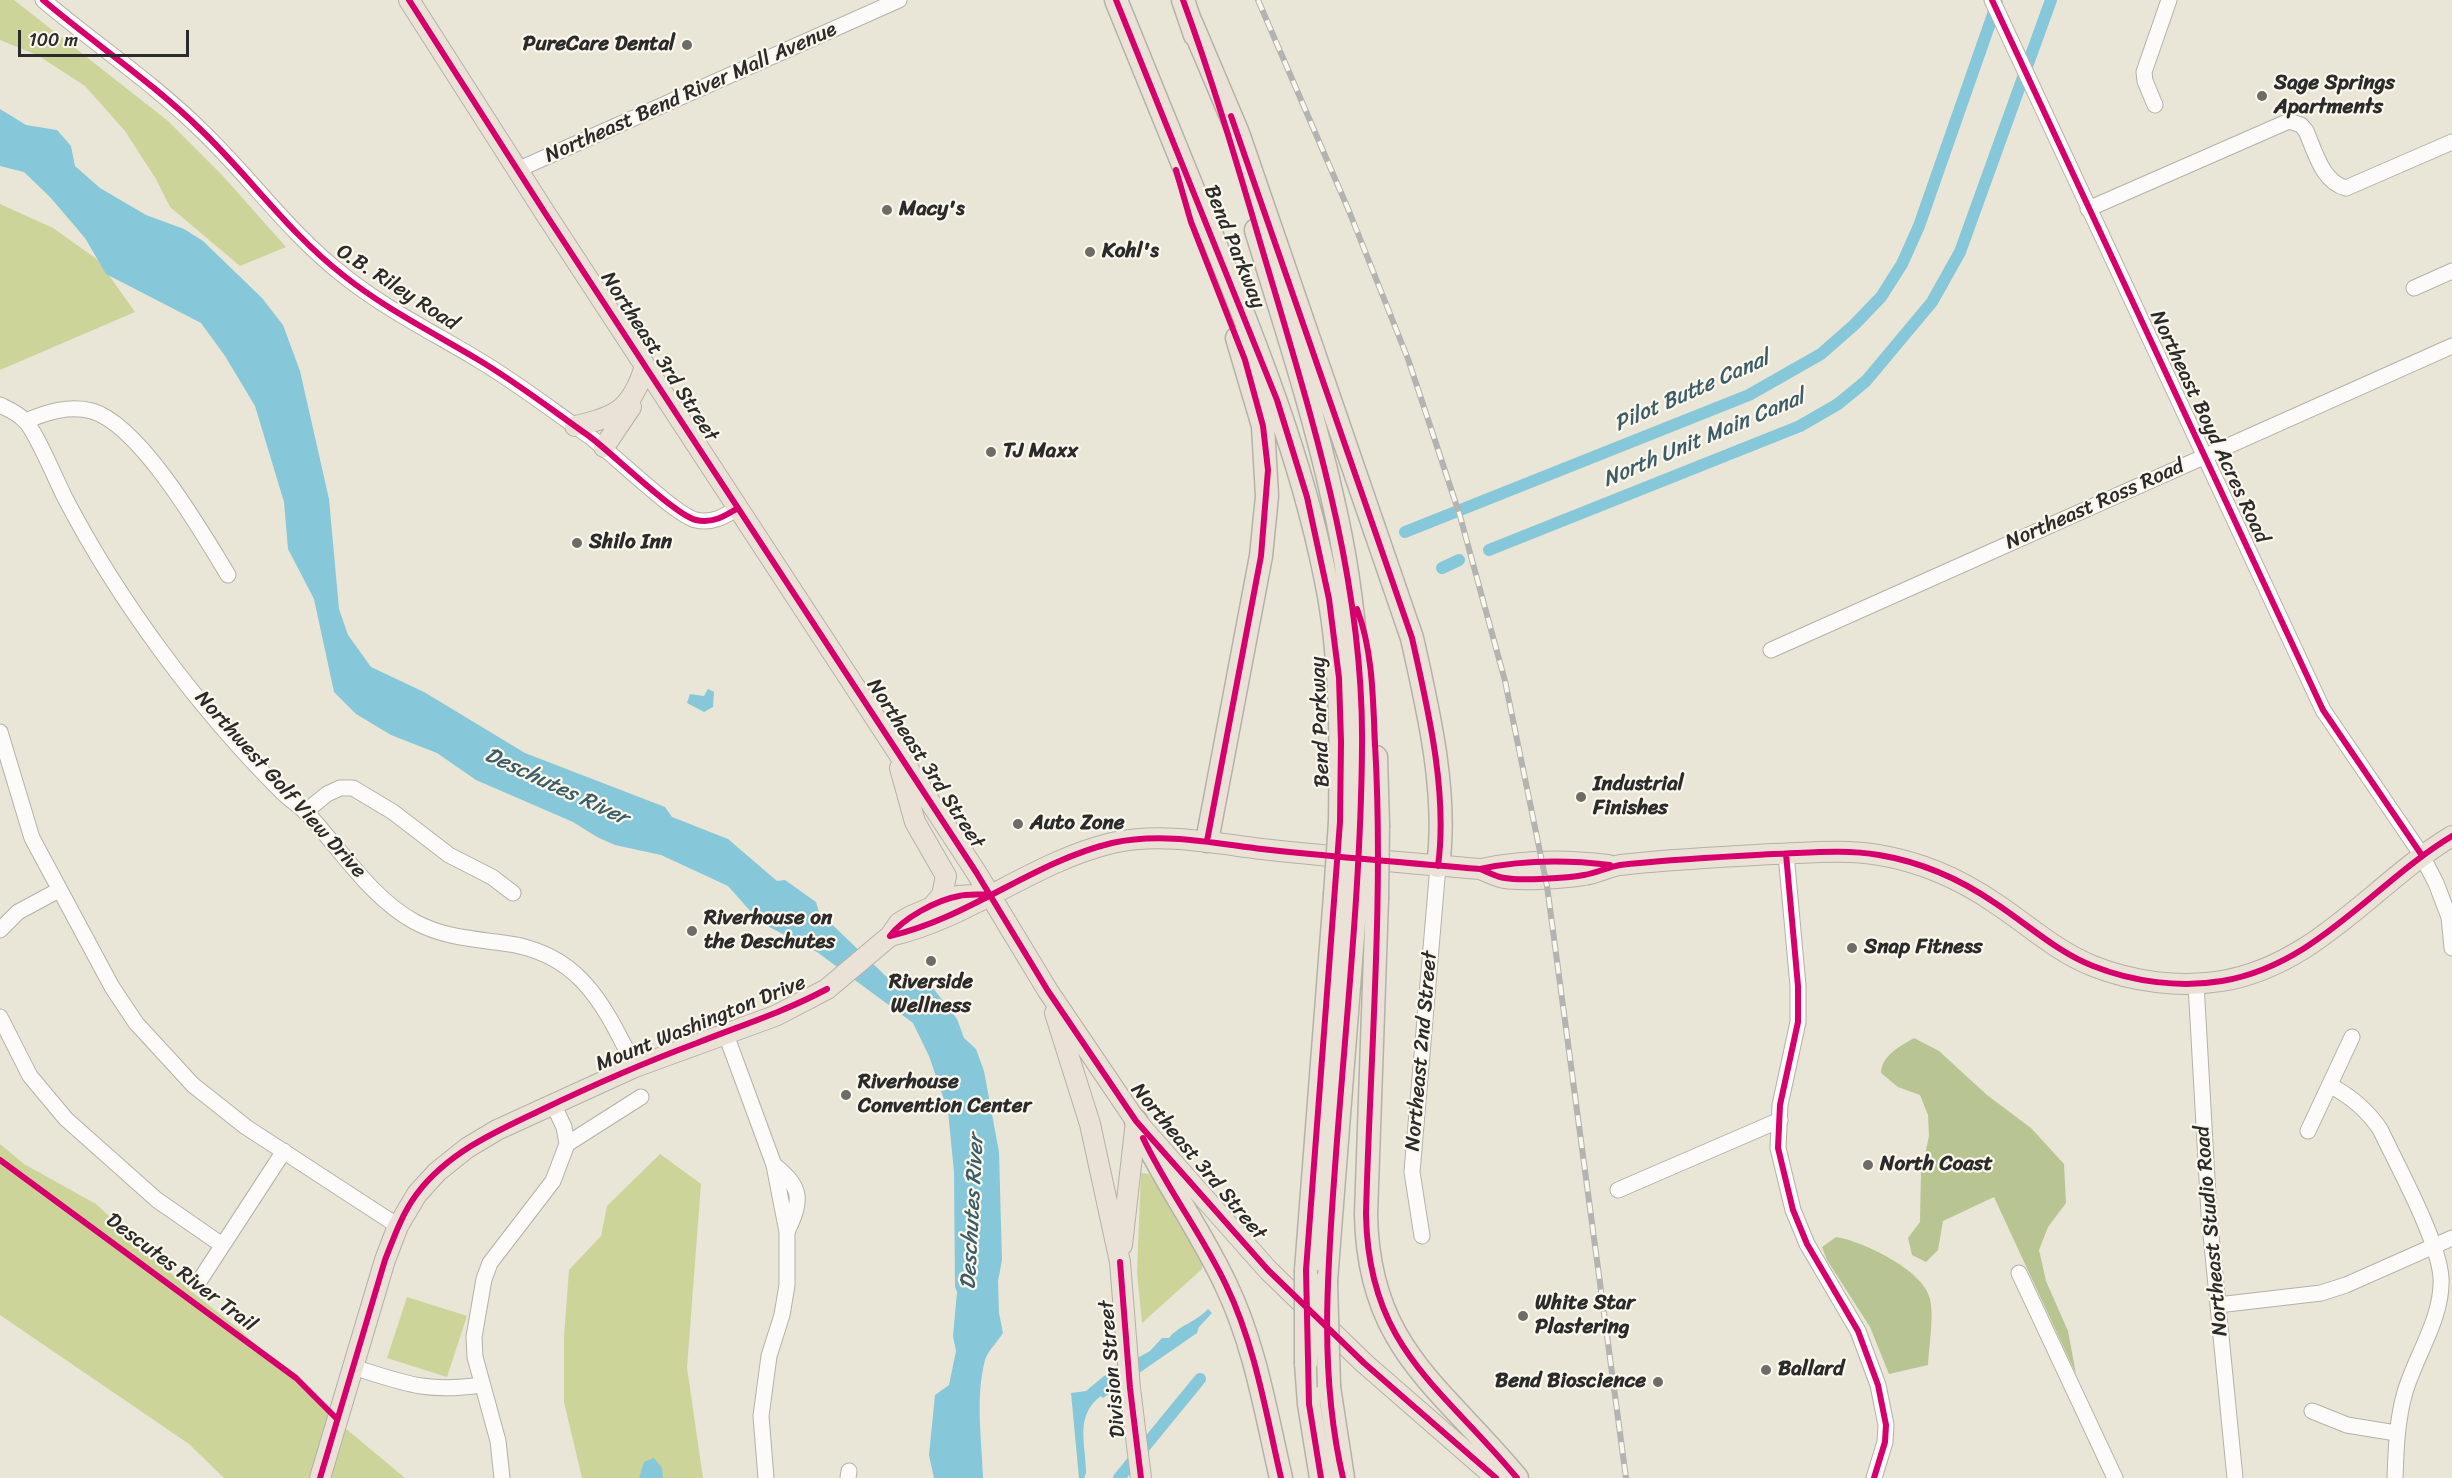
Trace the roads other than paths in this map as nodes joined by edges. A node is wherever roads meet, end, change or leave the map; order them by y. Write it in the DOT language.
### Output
graph roads {
  1 [pos="43,0"];
  2 [pos="409,0"];
  3 [pos="899,0"];
  4 [pos="1116,0"];
  5 [pos="1183,0"];
  6 [pos="1992,0"];
  7 [pos="2169,0"];
  8 [pos="1191,22"];
  9 [pos="1153,90"];
  10 [pos="2155,105"];
  11 [pos="2452,142"];
  12 [pos="517,170"];
  13 [pos="2088,209"];
  14 [pos="2451,275"];
  15 [pos="2414,288"];
  16 [pos="2452,346"];
  17 [pos="645,366"];
  18 [pos="638,391"];
  19 [pos="0,405"];
  20 [pos="26,421"];
  21 [pos="575,426"];
  22 [pos="604,447"];
  23 [pos="2206,456"];
  24 [pos="738,508"];
  25 [pos="228,575"];
  26 [pos="1771,650"];
  27 [pos="0,732"];
  28 [pos="894,750"];
  29 [pos="306,812"];
  30 [pos="1359,824"];
  31 [pos="2452,836"];
  32 [pos="1207,841"];
  33 [pos="1786,854"];
  34 [pos="2421,854"];
  35 [pos="1438,866"];
  36 [pos="59,890"];
  37 [pos="513,893"];
  38 [pos="988,894"];
  39 [pos="1356,897"];
  40 [pos="933,907"];
  41 [pos="0,930"];
  42 [pos="890,936"];
  43 [pos="2452,948"];
  44 [pos="2196,984"];
  45 [pos="1048,990"];
  46 [pos="0,1017"];
  47 [pos="725,1032"];
  48 [pos="2352,1037"];
  49 [pos="635,1067"];
  50 [pos="2331,1086"];
  51 [pos="641,1097"];
  52 [pos="553,1104"];
  53 [pos="1780,1120"];
  54 [pos="1136,1121"];
  55 [pos="2308,1131"];
  56 [pos="567,1144"];
  57 [pos="284,1151"];
  58 [pos="1618,1190"];
  59 [pos="398,1226"];
  60 [pos="1422,1236"];
  61 [pos="2452,1238"];
  62 [pos="222,1245"];
  63 [pos="2433,1246"];
  64 [pos="1120,1262"];
  65 [pos="2019,1273"];
  66 [pos="200,1280"];
  67 [pos="2218,1305"];
  68 [pos="353,1366"];
  69 [pos="481,1385"];
  70 [pos="2313,1411"];
  71 [pos="2396,1432"];
  72 [pos="1140,1475"];
  73 [pos="320,1478"];
  74 [pos="502,1478"];
  75 [pos="766,1478"];
  76 [pos="1281,1478"];
  77 [pos="1322,1478"];
  78 [pos="1343,1478"];
  79 [pos="1496,1478"];
  80 [pos="1517,1478"];
  81 [pos="1874,1478"];
  82 [pos="2115,1478"];
  83 [pos="2235,1478"];
  84 [pos="2395,1478"];
  1 -- 21 [label="street, O.B. Riley Road"];
  2 -- 12 [label="main road, Northeast 3rd Street"];
  3 -- 12 [label="street, Northeast Bend River Mall Avenue"];
  4 -- 9 [label="highway, Bend Parkway"];
  5 -- 8 [label="highway, Bend Parkway"];
  6 -- 13 [label="street, Northeast Boyd Acres Road"];
  7 -- 10 [label="street"];
  8 -- 30 [label="highway, Bend Parkway"];
  8 -- 35 [label="highway"];
  9 -- 30 [label="highway, Bend Parkway"];
  9 -- 32 [label="highway"];
  11 -- 13 [label="street"];
  12 -- 17 [label="main road, Northeast 3rd Street"];
  13 -- 23 [label="street, Northeast Boyd Acres Road"];
  14 -- 15 [label="street"];
  16 -- 23 [label="street, Northeast Ross Road"];
  17 -- 18 [label="main road"];
  17 -- 24 [label="main road, Northeast 3rd Street"];
  18 -- 21 [label="main road"];
  18 -- 22 [label="main road"];
  19 -- 20 [label="street"];
  20 -- 25 [label="street"];
  20 -- 29 [label="street, Northwest Golf View Drive"];
  21 -- 22 [label="street, O.B. Riley Road"];
  22 -- 24 [label="street, O.B. Riley Road"];
  23 -- 26 [label="street, Northeast Ross Road"];
  23 -- 34 [label="street, Northeast Boyd Acres Road"];
  24 -- 28 [label="main road, Northeast 3rd Street"];
  27 -- 36 [label="street"];
  28 -- 38 [label="main road, Northeast 3rd Street"];
  28 -- 40 [label="main road"];
  29 -- 37 [label="street"];
  29 -- 49 [label="street, Northwest Golf View Drive"];
  30 -- 39 [label="highway, Bend Parkway, bridge"];
  30 -- 39 [label="highway, bridge"];
  31 -- 34 [label="main road"];
  32 -- 35 [label="main road"];
  32 -- 38 [label="main road"];
  33 -- 35 [label="main road"];
  33 -- 44 [label="main road"];
  33 -- 53 [label="street"];
  34 -- 43 [label="street, Northeast Boyd Acres Road"];
  34 -- 44 [label="main road"];
  35 -- 60 [label="street, Northeast 2nd Street"];
  36 -- 41 [label="street"];
  36 -- 57 [label="street"];
  38 -- 40 [label="main road, Mount Washington Drive"];
  38 -- 42 [label="main road, Mount Washington Drive"];
  38 -- 45 [label="main road, Northeast 3rd Street"];
  39 -- 77 [label="highway, Bend Parkway, bridge"];
  39 -- 78 [label="highway, Bend Parkway, bridge"];
  39 -- 80 [label="highway"];
  40 -- 42 [label="main road, Mount Washington Drive"];
  42 -- 47 [label="main road, Mount Washington Drive"];
  44 -- 67 [label="street, Northeast Studio Road"];
  45 -- 54 [label="main road, Northeast 3rd Street"];
  45 -- 64 [label="main road, Division Street"];
  46 -- 62 [label="street"];
  47 -- 49 [label="main road, Mount Washington Drive"];
  47 -- 75 [label="street"];
  48 -- 50 [label="street"];
  49 -- 52 [label="main road, Mount Washington Drive"];
  50 -- 55 [label="street"];
  50 -- 63 [label="street"];
  51 -- 56 [label="street"];
  52 -- 56 [label="street"];
  52 -- 59 [label="main road, Mount Washington Drive"];
  53 -- 58 [label="street"];
  53 -- 81 [label="street"];
  54 -- 64 [label="main road, Division Street"];
  54 -- 76 [label="highway"];
  54 -- 79 [label="main road, Northeast 3rd Street"];
  56 -- 69 [label="street"];
  57 -- 59 [label="street"];
  57 -- 62 [label="street"];
  59 -- 68 [label="main road, Mount Washington Drive"];
  61 -- 63 [label="street"];
  62 -- 66 [label="street"];
  63 -- 67 [label="street"];
  63 -- 71 [label="street"];
  64 -- 72 [label="main road, Division Street"];
  65 -- 82 [label="street"];
  67 -- 83 [label="street, Northeast Studio Road"];
  68 -- 69 [label="street"];
  68 -- 73 [label="main road, Mount Washington Drive"];
  69 -- 74 [label="street"];
  70 -- 71 [label="street"];
  71 -- 84 [label="street"];
}
